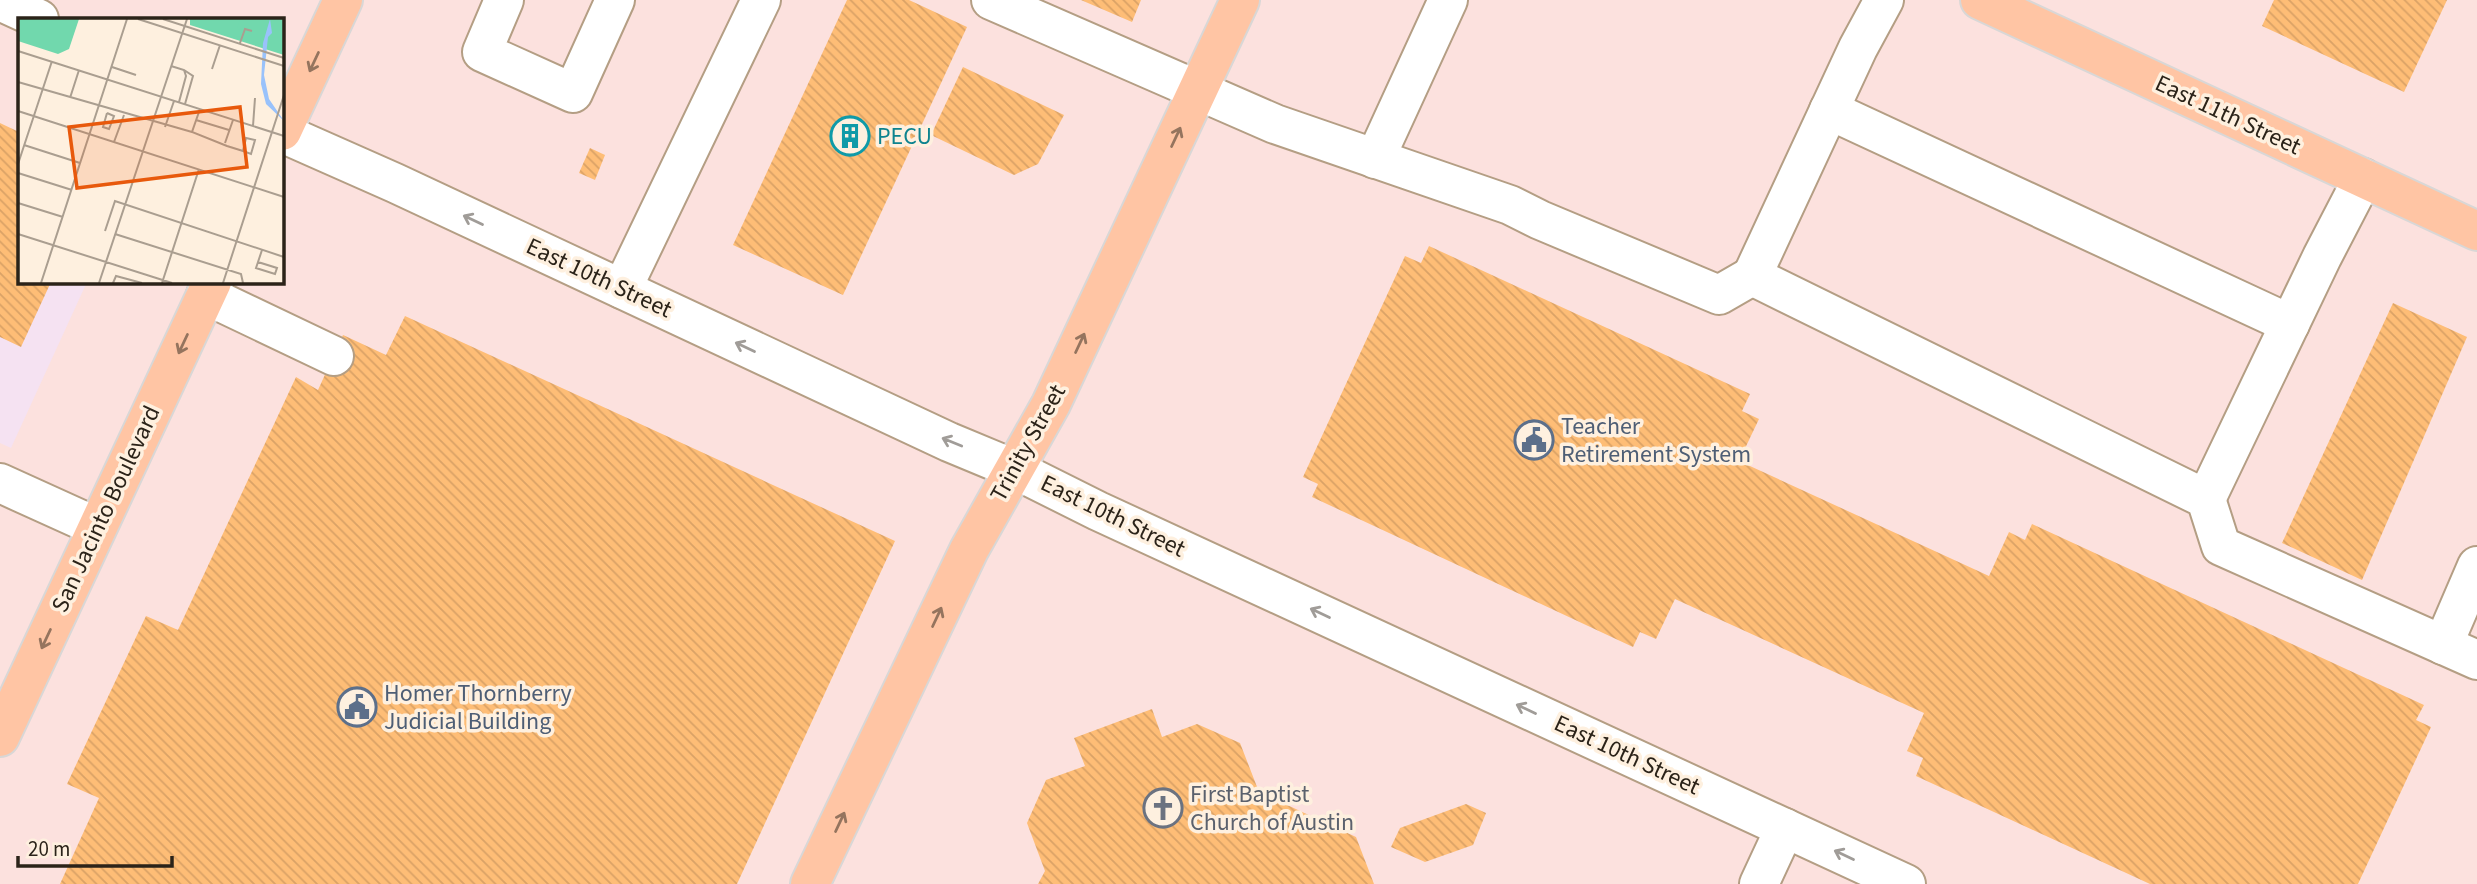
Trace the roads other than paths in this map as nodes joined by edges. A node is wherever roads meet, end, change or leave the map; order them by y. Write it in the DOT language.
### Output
graph roads {
  1 [pos="52,0"];
  2 [pos="343,0"];
  3 [pos="504,0"];
  4 [pos="615,0"];
  5 [pos="761,0"];
  6 [pos="991,0"];
  7 [pos="1240,0"];
  8 [pos="1448,0"];
  9 [pos="1884,0"];
  10 [pos="1980,0"];
  11 [pos="0,1"];
  12 [pos="36,18"];
  13 [pos="39,18"];
  14 [pos="1198,90"];
  15 [pos="1829,110"];
  16 [pos="284,128"];
  17 [pos="284,133"];
  18 [pos="1375,159"];
  19 [pos="2363,178"];
  20 [pos="2477,231"];
  21 [pos="1752,276"];
  22 [pos="209,288"];
  23 [pos="622,289"];
  24 [pos="2290,324"];
  25 [pos="334,356"];
  26 [pos="1014,469"];
  27 [pos="0,483"];
  28 [pos="2206,499"];
  29 [pos="97,527"];
  30 [pos="2477,566"];
  31 [pos="2460,652"];
  32 [pos="0,737"];
  33 [pos="1785,828"];
  34 [pos="810,884"];
  35 [pos="1759,884"];
  36 [pos="1906,884"];
  1 -- 13 [label="street"];
  2 -- 16 [label="main road, one-way"];
  3 -- 4 [label="street"];
  5 -- 23 [label="street"];
  6 -- 14 [label="street"];
  7 -- 14 [label="main road, Trinity Street"];
  8 -- 18 [label="street"];
  9 -- 15 [label="street"];
  10 -- 19 [label="main road, East 11th Street"];
  11 -- 12 [label="street"];
  14 -- 18 [label="street"];
  26 -- 14 [label="main road, Trinity Street, one-way"];
  15 -- 21 [label="street"];
  15 -- 24 [label="street"];
  23 -- 17 [label="street, East 10th Street, one-way"];
  18 -- 21 [label="street"];
  19 -- 20 [label="main road, East 11th Street"];
  19 -- 24 [label="street"];
  21 -- 28 [label="street"];
  22 -- 25 [label="street"];
  22 -- 29 [label="main road, San Jacinto Boulevard, one-way"];
  26 -- 23 [label="street, East 10th Street, one-way"];
  24 -- 28 [label="street"];
  33 -- 26 [label="street, East 10th Street, one-way"];
  34 -- 26 [label="main road, Trinity Street, one-way"];
  27 -- 29 [label="street"];
  28 -- 31 [label="street"];
  29 -- 32 [label="main road, San Jacinto Boulevard, one-way"];
  30 -- 31 [label="street"];
  33 -- 35 [label="street"];
  36 -- 33 [label="street, East 10th Street, one-way"];
}
